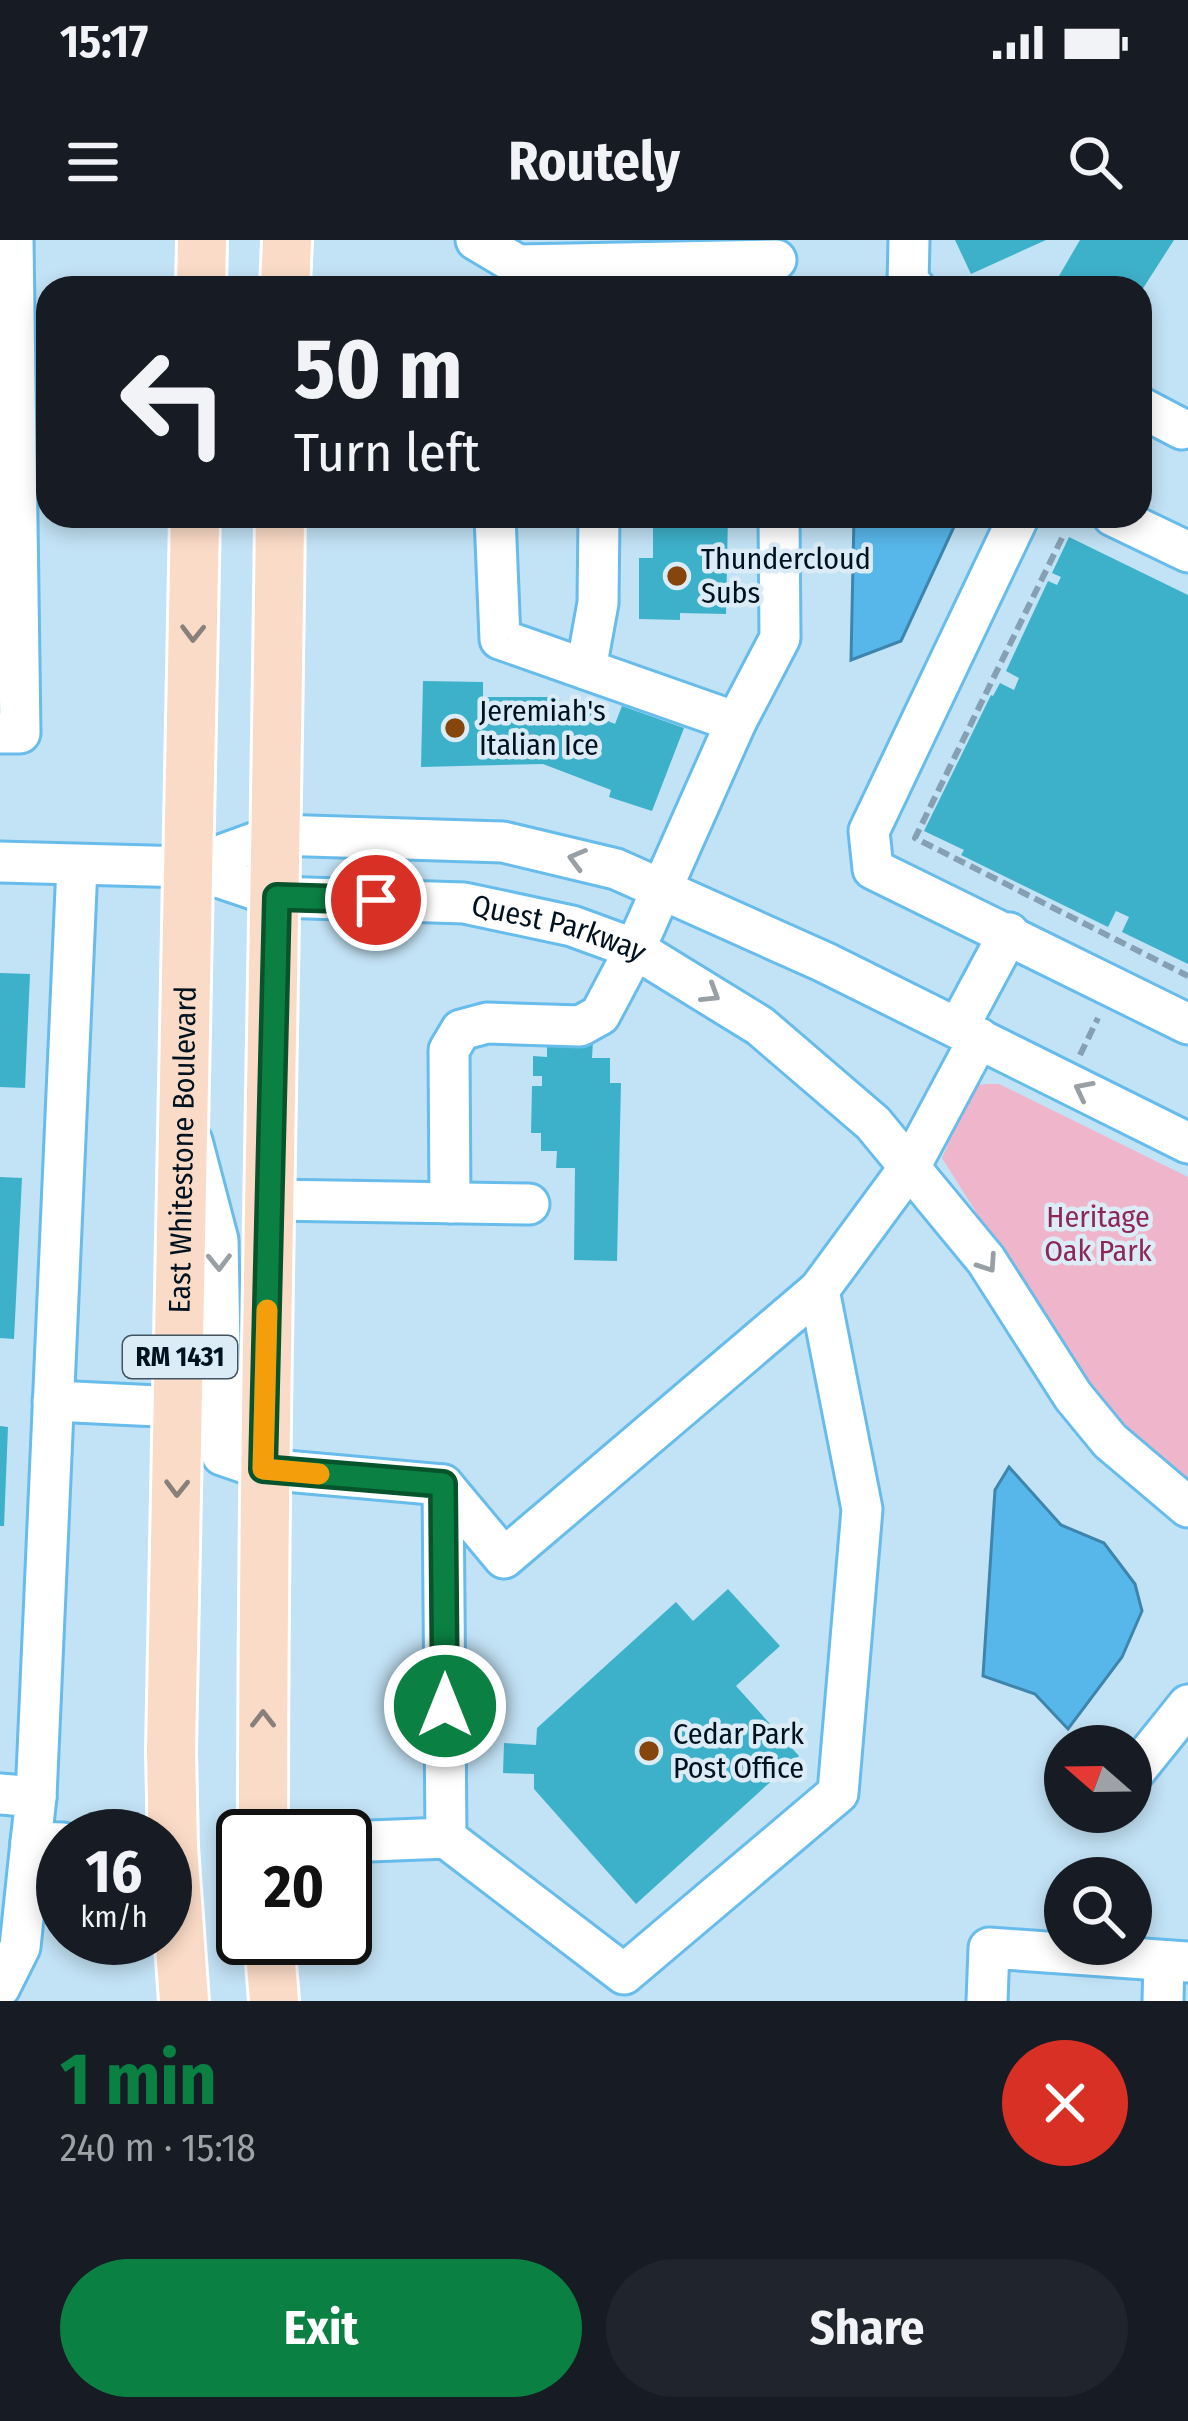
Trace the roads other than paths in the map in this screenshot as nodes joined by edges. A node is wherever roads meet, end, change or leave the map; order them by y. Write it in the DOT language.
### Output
graph roads {
  1 [pos="13,240"];
  2 [pos="202,240"];
  3 [pos="287,240"];
  4 [pos="476,240"];
  5 [pos="909,240"];
  6 [pos="776,263"];
  7 [pos="201,276"];
  8 [pos="286,276"];
  9 [pos="516,276"];
  10 [pos="536,276"];
  11 [pos="908,276"];
  12 [pos="7,373"];
  13 [pos="1152,413"];
  14 [pos="1182,429"];
  15 [pos="195,528"];
  16 [pos="280,528"];
  17 [pos="495,528"];
  18 [pos="599,528"];
  19 [pos="779,528"];
  20 [pos="1013,528"];
  21 [pos="1138,528"];
  22 [pos="1188,552"];
  23 [pos="586,669"];
  24 [pos="736,722"];
  25 [pos="0,734"];
  26 [pos="277,835"];
  27 [pos="0,862"];
  28 [pos="77,866"];
  29 [pos="188,867"];
  30 [pos="663,887"];
  31 [pos="277,897"];
  32 [pos="1009,934"];
  33 [pos="635,949"];
  34 [pos="1188,1024"];
  35 [pos="968,1033"];
  36 [pos="183,1107"];
  37 [pos="1188,1143"];
  38 [pos="911,1165"];
  39 [pos="269,1200"];
  40 [pos="450,1203"];
  41 [pos="529,1204"];
  42 [pos="818,1290"];
  43 [pos="53,1401"];
  44 [pos="179,1407"];
  45 [pos="263,1469"];
  46 [pos="443,1484"];
  47 [pos="1188,1508"];
  48 [pos="1188,1705"];
  49 [pos="1152,1750"];
  50 [pos="18,1796"];
  51 [pos="170,1809"];
  52 [pos="263,1809"];
  53 [pos="36,1825"];
  54 [pos="446,1838"];
  55 [pos="372,1841"];
  56 [pos="36,1885"];
  57 [pos="1176,1961"];
  58 [pos="180,1965"];
  59 [pos="271,1965"];
  60 [pos="0,1987"];
  61 [pos="184,2001"];
  62 [pos="274,2001"];
  63 [pos="987,2001"];
  64 [pos="1162,2001"];
  1 -- 12 [label="street"];
  2 -- 7 [label="main road"];
  3 -- 8 [label="main road"];
  4 -- 9 [label="street"];
  5 -- 11 [label="street"];
  6 -- 10 [label="street"];
  12 -- 25 [label="street"];
  13 -- 14 [label="street"];
  15 -- 29 [label="main road, East Whitestone Boulevard / RM 1431, one-way"];
  16 -- 26 [label="main road, RM 1431"];
  17 -- 23 [label="street"];
  18 -- 23 [label="street"];
  19 -- 24 [label="street"];
  20 -- 32 [label="street"];
  21 -- 22 [label="street"];
  23 -- 24 [label="street"];
  24 -- 30 [label="street"];
  26 -- 29 [label="street"];
  30 -- 26 [label="street, one-way"];
  26 -- 31 [label="main road, RM 1431"];
  27 -- 28 [label="street"];
  28 -- 29 [label="street"];
  28 -- 43 [label="street"];
  29 -- 31 [label="street, Quest Parkway"];
  29 -- 36 [label="main road, East Whitestone Boulevard / RM 1431"];
  30 -- 33 [label="street"];
  30 -- 35 [label="street"];
  31 -- 33 [label="street, Quest Parkway"];
  31 -- 39 [label="main road, RM 1431"];
  32 -- 34 [label="street"];
  32 -- 35 [label="street"];
  33 -- 38 [label="street, Quest Parkway, one-way"];
  33 -- 40 [label="street"];
  37 -- 35 [label="street, one-way"];
  35 -- 38 [label="street"];
  36 -- 44 [label="main road, East Whitestone Boulevard / RM 1431"];
  36 -- 45 [label="street, one-way"];
  38 -- 42 [label="street"];
  38 -- 47 [label="street, Quest Parkway, one-way"];
  39 -- 40 [label="street"];
  39 -- 45 [label="main road, RM 1431"];
  40 -- 41 [label="street"];
  42 -- 46 [label="street"];
  42 -- 54 [label="street"];
  43 -- 44 [label="street"];
  43 -- 50 [label="street"];
  44 -- 51 [label="main road, East Whitestone Boulevard / RM 1431, one-way"];
  45 -- 46 [label="street"];
  52 -- 45 [label="main road, RM 1431, one-way"];
  46 -- 54 [label="street"];
  48 -- 49 [label="street"];
  50 -- 53 [label="street"];
  54 -- 55 [label="street"];
  56 -- 60 [label="street"];
  57 -- 63 [label="street"];
  57 -- 64 [label="street"];
  58 -- 61 [label="main road, East Whitestone Boulevard / RM 1431"];
  59 -- 62 [label="main road"];
}
